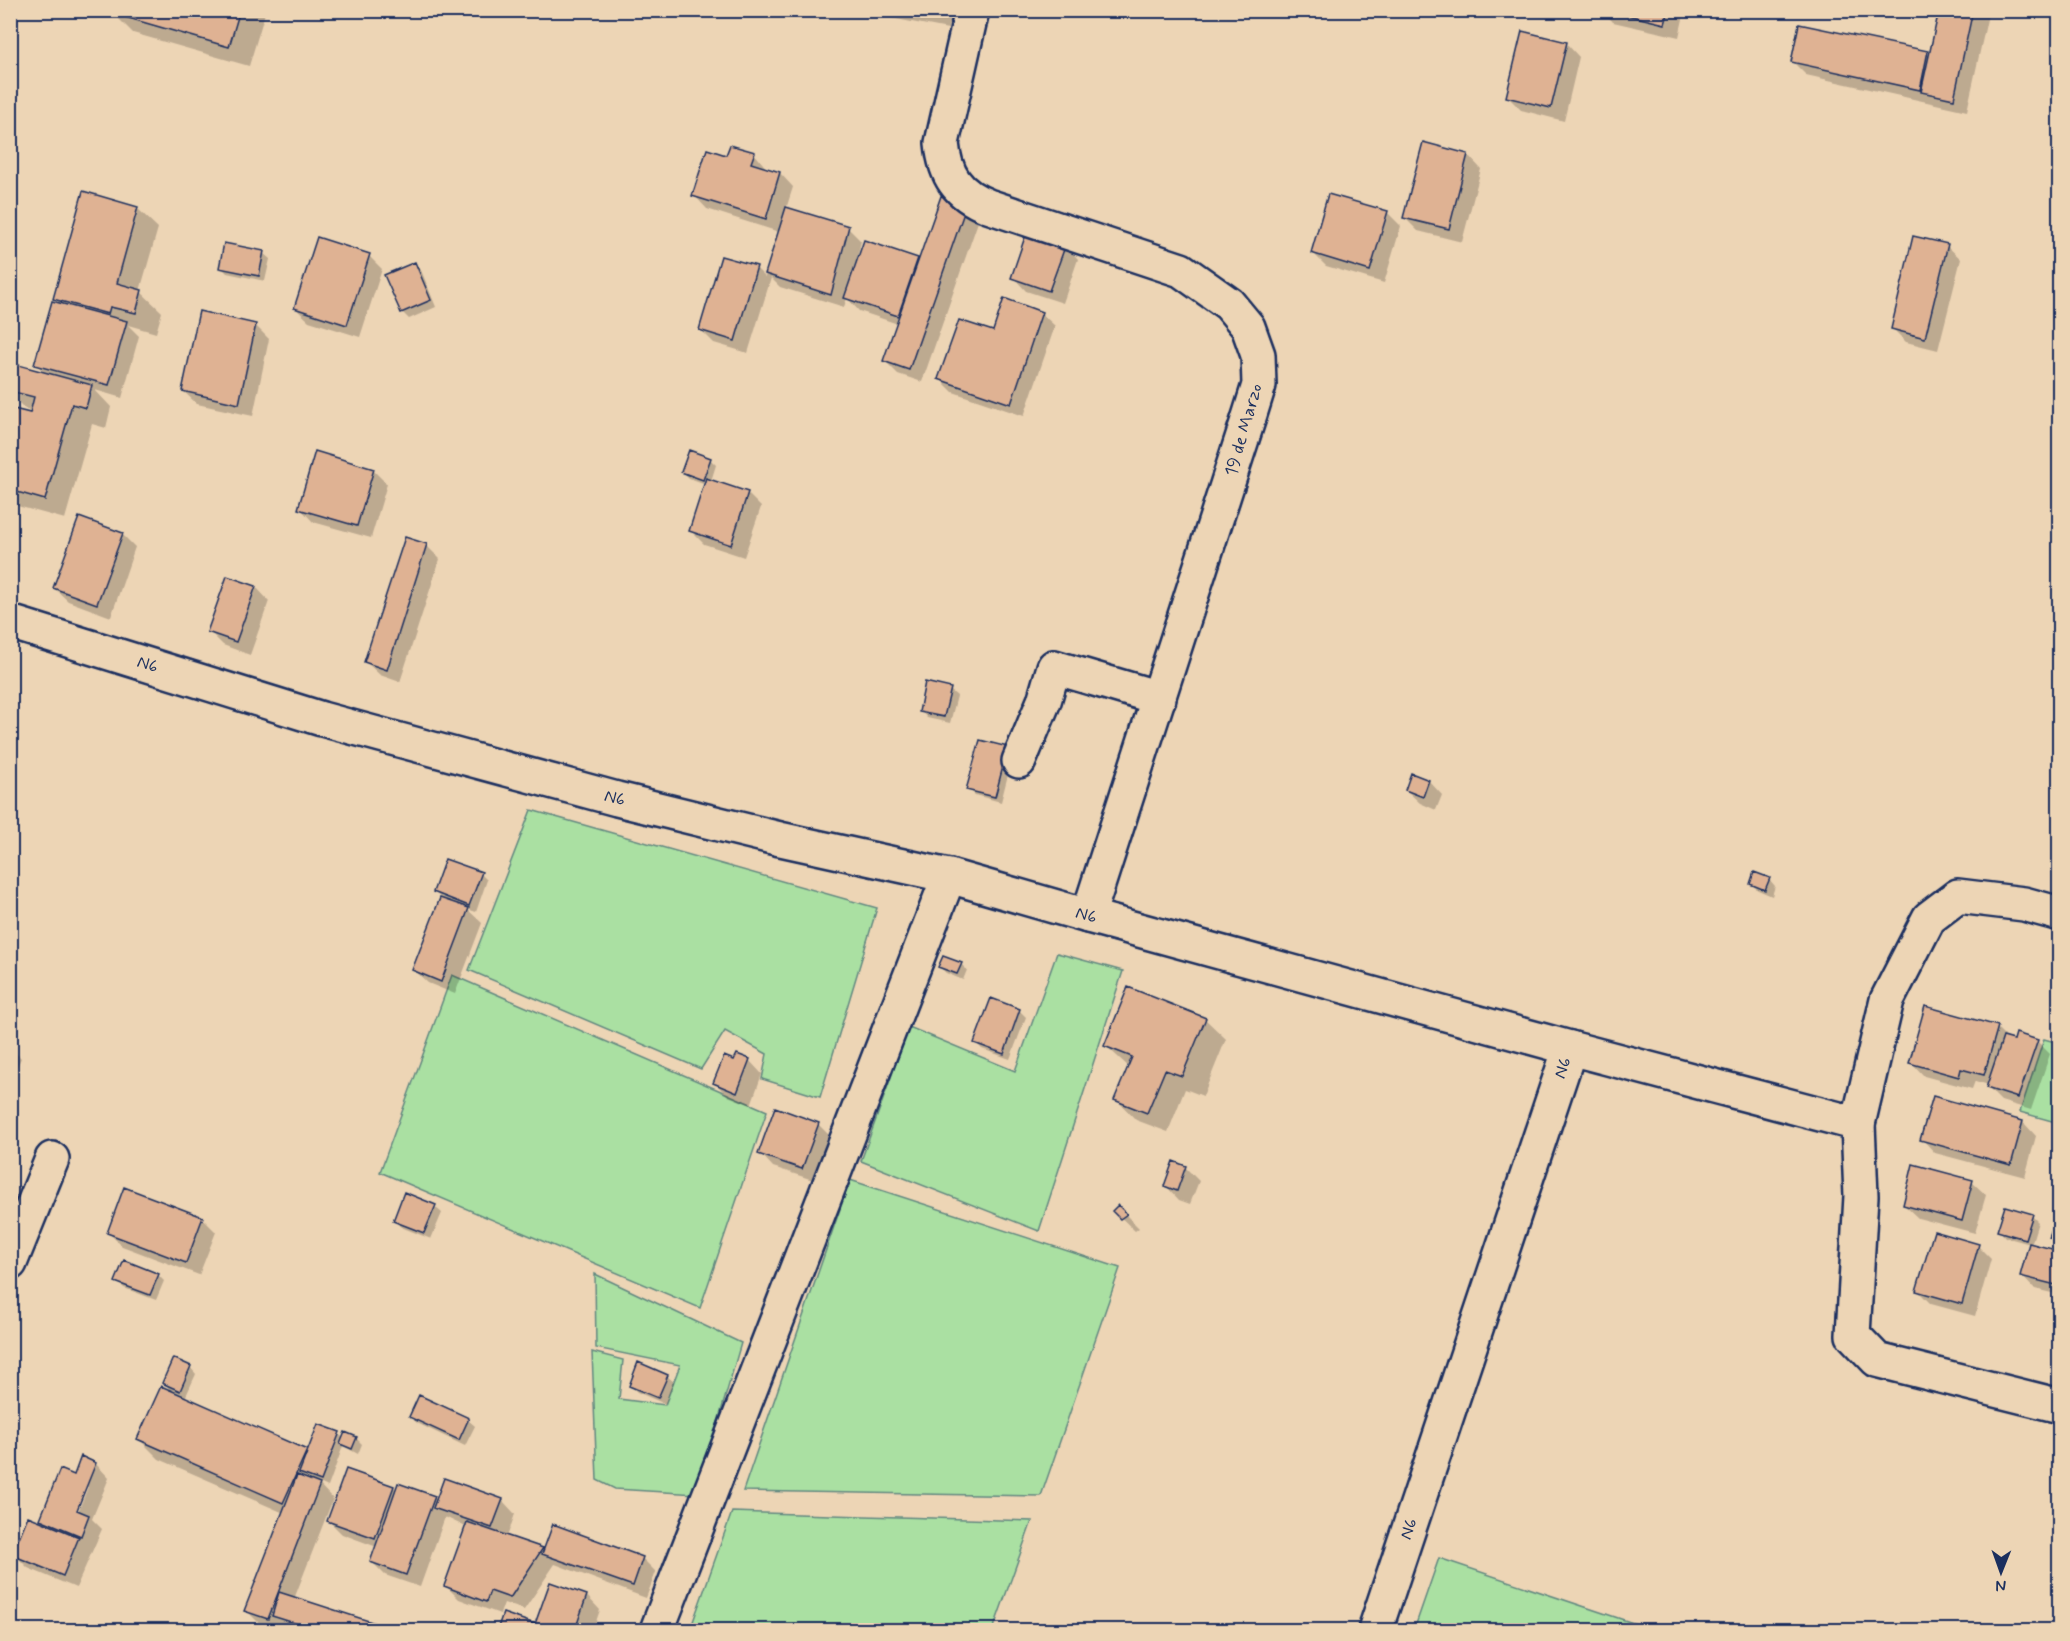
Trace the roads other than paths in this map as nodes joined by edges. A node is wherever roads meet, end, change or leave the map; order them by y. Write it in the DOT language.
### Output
graph roads {
  1 [pos="972,10"];
  2 [pos="10,622"];
  3 [pos="1159,698"];
  4 [pos="1019,761"];
  5 [pos="949,876"];
  6 [pos="2060,914"];
  7 [pos="1088,916"];
  8 [pos="1569,1048"];
  9 [pos="1858,1124"];
  10 [pos="52,1160"];
  11 [pos="10,1263"];
  12 [pos="2060,1406"];
  13 [pos="657,1630"];
  14 [pos="1375,1630"];
  1 -- 3 [label="street, 19 de Marzo"];
  2 -- 5 [label="street, N6"];
  3 -- 4 [label="street"];
  3 -- 7 [label="street, 19 de Marzo"];
  5 -- 7 [label="street, N6"];
  5 -- 13 [label="street"];
  6 -- 9 [label="street"];
  7 -- 8 [label="street, N6"];
  8 -- 9 [label="street"];
  8 -- 14 [label="street, N6"];
  9 -- 12 [label="street"];
  10 -- 11 [label="street"];
}
